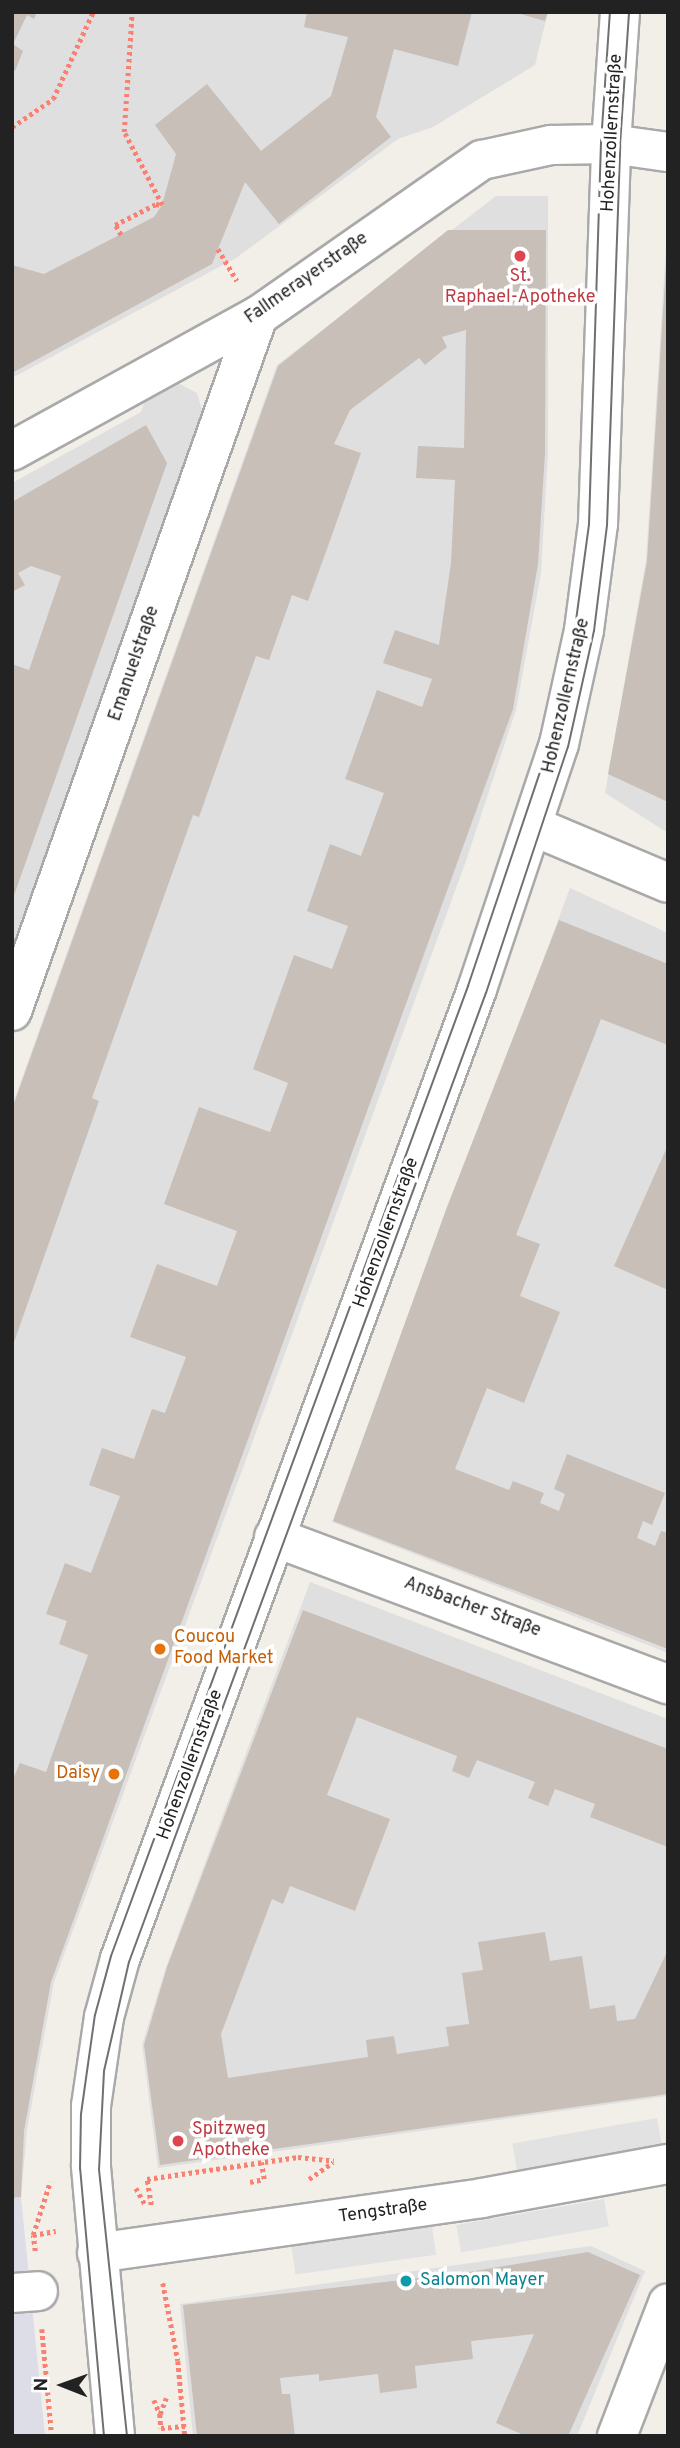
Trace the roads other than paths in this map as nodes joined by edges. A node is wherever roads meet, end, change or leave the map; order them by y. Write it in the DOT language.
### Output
graph roads {
  1 [pos="620,12"];
  2 [pos="611,144"];
  3 [pos="668,152"];
  4 [pos="257,316"];
  5 [pos="12,451"];
  6 [pos="535,827"];
  7 [pos="668,883"];
  8 [pos="12,1011"];
  9 [pos="274,1537"];
  10 [pos="668,1684"];
  11 [pos="668,2164"];
  12 [pos="97,2253"];
  13 [pos="668,2303"];
  14 [pos="115,2436"];
  15 [pos="617,2436"];
  1 -- 2 [label="street, Hohenzollernstraße"];
  2 -- 3 [label="street, Fallmerayerstraße"];
  2 -- 4 [label="street, Fallmerayerstraße"];
  2 -- 6 [label="street, Hohenzollernstraße"];
  4 -- 5 [label="street, Fallmerayerstraße"];
  4 -- 8 [label="street, Emanuelstraße"];
  6 -- 7 [label="street"];
  6 -- 9 [label="street, Hohenzollernstraße"];
  9 -- 10 [label="street, Ansbacher Straße"];
  9 -- 12 [label="street, Hohenzollernstraße"];
  11 -- 12 [label="street, Tengstraße"];
  12 -- 14 [label="street, Hohenzollernstraße"];
  13 -- 15 [label="street"];
}
